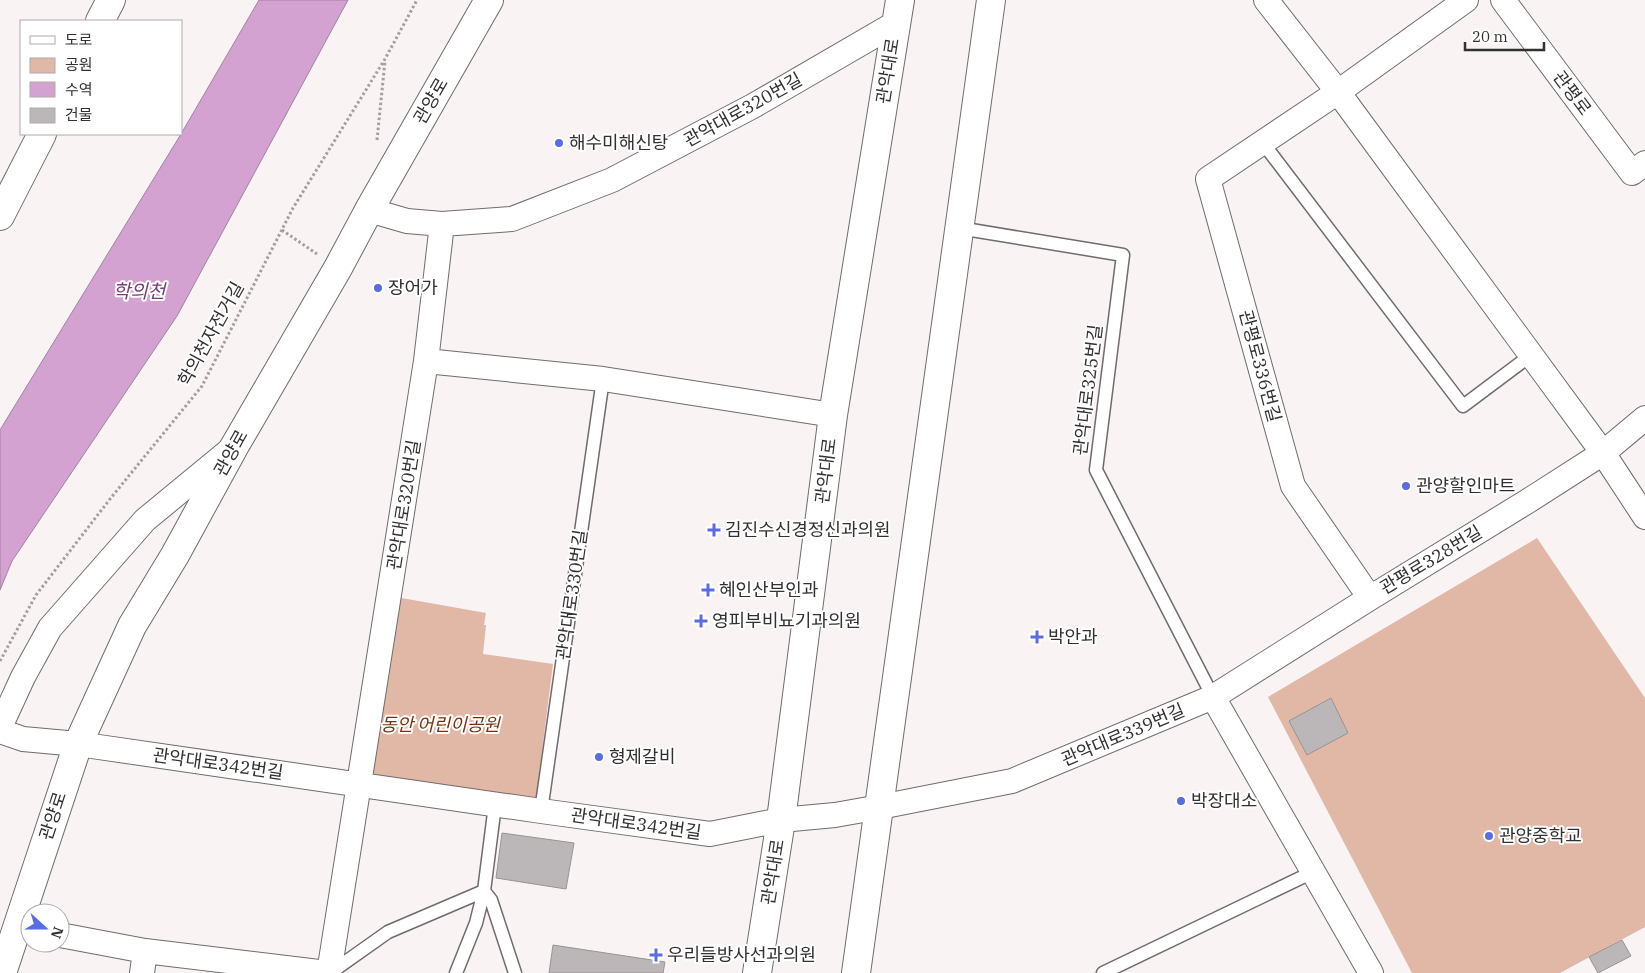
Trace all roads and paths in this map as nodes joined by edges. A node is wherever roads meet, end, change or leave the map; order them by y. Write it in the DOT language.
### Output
graph roads {
  1 [pos="111,0"];
  2 [pos="417,0"];
  3 [pos="489,0"];
  4 [pos="991,0"];
  5 [pos="1266,0"];
  6 [pos="1466,0"];
  7 [pos="1503,0"];
  8 [pos="898,12"];
  9 [pos="101,20"];
  10 [pos="385,59"];
  11 [pos="1338,92"];
  12 [pos="41,135"];
  13 [pos="1263,142"];
  14 [pos="376,144"];
  15 [pos="1645,163"];
  16 [pos="369,210"];
  17 [pos="0,216"];
  18 [pos="442,224"];
  19 [pos="959,228"];
  20 [pos="282,230"];
  21 [pos="338,268"];
  22 [pos="1531,356"];
  23 [pos="426,361"];
  24 [pos="603,379"];
  25 [pos="833,415"];
  26 [pos="1645,418"];
  27 [pos="234,447"];
  28 [pos="1603,453"];
  29 [pos="1645,517"];
  30 [pos="1370,598"];
  31 [pos="0,661"];
  32 [pos="1213,697"];
  33 [pos="0,727"];
  34 [pos="0,731"];
  35 [pos="78,744"];
  36 [pos="359,785"];
  37 [pos="495,805"];
  38 [pos="880,808"];
  39 [pos="541,811"];
  40 [pos="835,815"];
  41 [pos="781,820"];
  42 [pos="1313,872"];
  43 [pos="484,891"];
  44 [pos="30,903"];
  45 [pos="20,934"];
  46 [pos="70,938"];
  47 [pos="144,962"];
  48 [pos="2,973"];
  49 [pos="328,973"];
  50 [pos="456,973"];
  51 [pos="516,973"];
  52 [pos="757,973"];
  53 [pos="856,973"];
  54 [pos="1103,973"];
  55 [pos="1371,973"];
  1 -- 9 [label="main road"];
  2 -- 10 [label="path, 학의천자전거길"];
  3 -- 16 [label="main road, 관양로"];
  4 -- 19 [label="main road"];
  5 -- 11 [label="street"];
  6 -- 11 [label="street, 관평로336번길"];
  7 -- 15 [label="street, 관평로"];
  8 -- 18 [label="street, 관악대로320번길"];
  8 -- 25 [label="main road, 관악대로"];
  10 -- 14 [label="path"];
  10 -- 20 [label="path, 학의천자전거길"];
  11 -- 13 [label="street, 관평로336번길"];
  11 -- 22 [label="street"];
  12 -- 17 [label="main road"];
  13 -- 22 [label="lane"];
  13 -- 30 [label="street, 관평로336번길"];
  16 -- 18 [label="street, 관악대로320번길"];
  16 -- 21 [label="main road, 관양로"];
  18 -- 23 [label="street, 관악대로320번길"];
  19 -- 32 [label="lane, 관악대로325번길"];
  19 -- 38 [label="main road"];
  20 -- 21 [label="path"];
  20 -- 31 [label="path, 학의천자전거길"];
  21 -- 27 [label="main road, 관양로"];
  22 -- 28 [label="street"];
  23 -- 24 [label="street"];
  23 -- 36 [label="street, 관악대로320번길"];
  24 -- 25 [label="street"];
  24 -- 39 [label="lane, 관악대로330번길"];
  25 -- 41 [label="main road, 관악대로"];
  26 -- 28 [label="street, 관평로328번길"];
  27 -- 33 [label="street"];
  27 -- 35 [label="main road, 관양로"];
  28 -- 29 [label="street"];
  28 -- 30 [label="street, 관평로328번길"];
  30 -- 32 [label="street, 관평로328번길"];
  32 -- 38 [label="street, 관악대로339번길"];
  32 -- 42 [label="street"];
  34 -- 35 [label="street, 관악대로342번길"];
  35 -- 36 [label="street, 관악대로342번길"];
  35 -- 44 [label="main road, 관양로"];
  36 -- 37 [label="street, 관악대로342번길"];
  36 -- 49 [label="street"];
  37 -- 39 [label="street, 관악대로342번길"];
  37 -- 43 [label="lane"];
  38 -- 40 [label="street, 관악대로339번길"];
  38 -- 53 [label="main road"];
  39 -- 41 [label="street, 관악대로342번길"];
  40 -- 41 [label="street, 관악대로342번길"];
  41 -- 52 [label="main road, 관악대로"];
  42 -- 54 [label="lane"];
  42 -- 55 [label="street"];
  43 -- 49 [label="lane"];
  43 -- 50 [label="lane"];
  43 -- 51 [label="lane"];
  45 -- 48 [label="main road, 관양로"];
  46 -- 47 [label="street"];
  47 -- 49 [label="street"];
}
